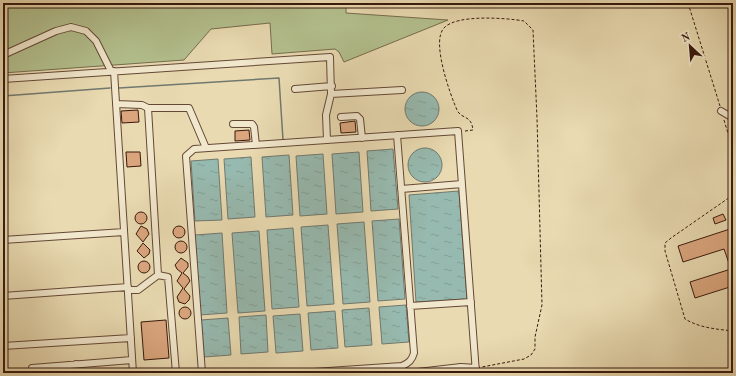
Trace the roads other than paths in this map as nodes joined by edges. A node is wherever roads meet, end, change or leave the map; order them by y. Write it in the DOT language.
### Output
graph roads {
  1 [pos="3,55"];
  2 [pos="112,71"];
  3 [pos="3,79"];
  4 [pos="332,86"];
  5 [pos="295,89"];
  6 [pos="402,90"];
  7 [pos="331,94"];
  8 [pos="116,104"];
  9 [pos="148,108"];
  10 [pos="721,111"];
  11 [pos="341,117"];
  12 [pos="733,118"];
  13 [pos="233,124"];
  14 [pos="396,135"];
  15 [pos="362,138"];
  16 [pos="327,140"];
  17 [pos="256,145"];
  18 [pos="206,148"];
  19 [pos="462,184"];
  20 [pos="401,189"];
  21 [pos="124,232"];
  22 [pos="3,240"];
  23 [pos="158,275"];
  24 [pos="128,289"];
  25 [pos="3,296"];
  26 [pos="471,302"];
  27 [pos="410,306"];
  28 [pos="131,338"];
  29 [pos="3,346"];
  30 [pos="132,360"];
  31 [pos="76,364"];
  32 [pos="474,370"];
  33 [pos="332,371"];
  34 [pos="32,373"];
  35 [pos="76,373"];
  36 [pos="133,373"];
  37 [pos="176,373"];
  38 [pos="202,373"];
  39 [pos="299,373"];
  40 [pos="339,373"];
  41 [pos="408,373"];
  1 -- 2 [label="lane"];
  2 -- 3 [label="lane"];
  2 -- 4 [label="lane"];
  2 -- 8 [label="lane"];
  4 -- 5 [label="lane"];
  4 -- 7 [label="lane"];
  6 -- 7 [label="lane"];
  7 -- 16 [label="lane"];
  8 -- 9 [label="lane"];
  8 -- 21 [label="lane"];
  9 -- 18 [label="lane"];
  9 -- 23 [label="lane"];
  10 -- 12 [label="lane"];
  11 -- 15 [label="lane"];
  13 -- 17 [label="lane"];
  14 -- 15 [label="lane"];
  14 -- 19 [label="lane"];
  14 -- 20 [label="lane"];
  15 -- 16 [label="lane"];
  16 -- 17 [label="lane"];
  17 -- 18 [label="lane"];
  18 -- 38 [label="lane"];
  19 -- 20 [label="lane"];
  19 -- 26 [label="lane"];
  20 -- 27 [label="lane"];
  21 -- 22 [label="lane"];
  21 -- 24 [label="lane"];
  23 -- 24 [label="lane"];
  23 -- 37 [label="lane"];
  24 -- 25 [label="lane"];
  24 -- 28 [label="lane"];
  26 -- 27 [label="lane"];
  26 -- 32 [label="lane"];
  27 -- 33 [label="lane"];
  28 -- 29 [label="lane"];
  28 -- 30 [label="lane"];
  30 -- 31 [label="lane"];
  30 -- 36 [label="lane"];
  31 -- 34 [label="lane"];
  31 -- 35 [label="lane"];
  32 -- 41 [label="lane"];
  33 -- 39 [label="lane"];
  33 -- 40 [label="lane"];
}
